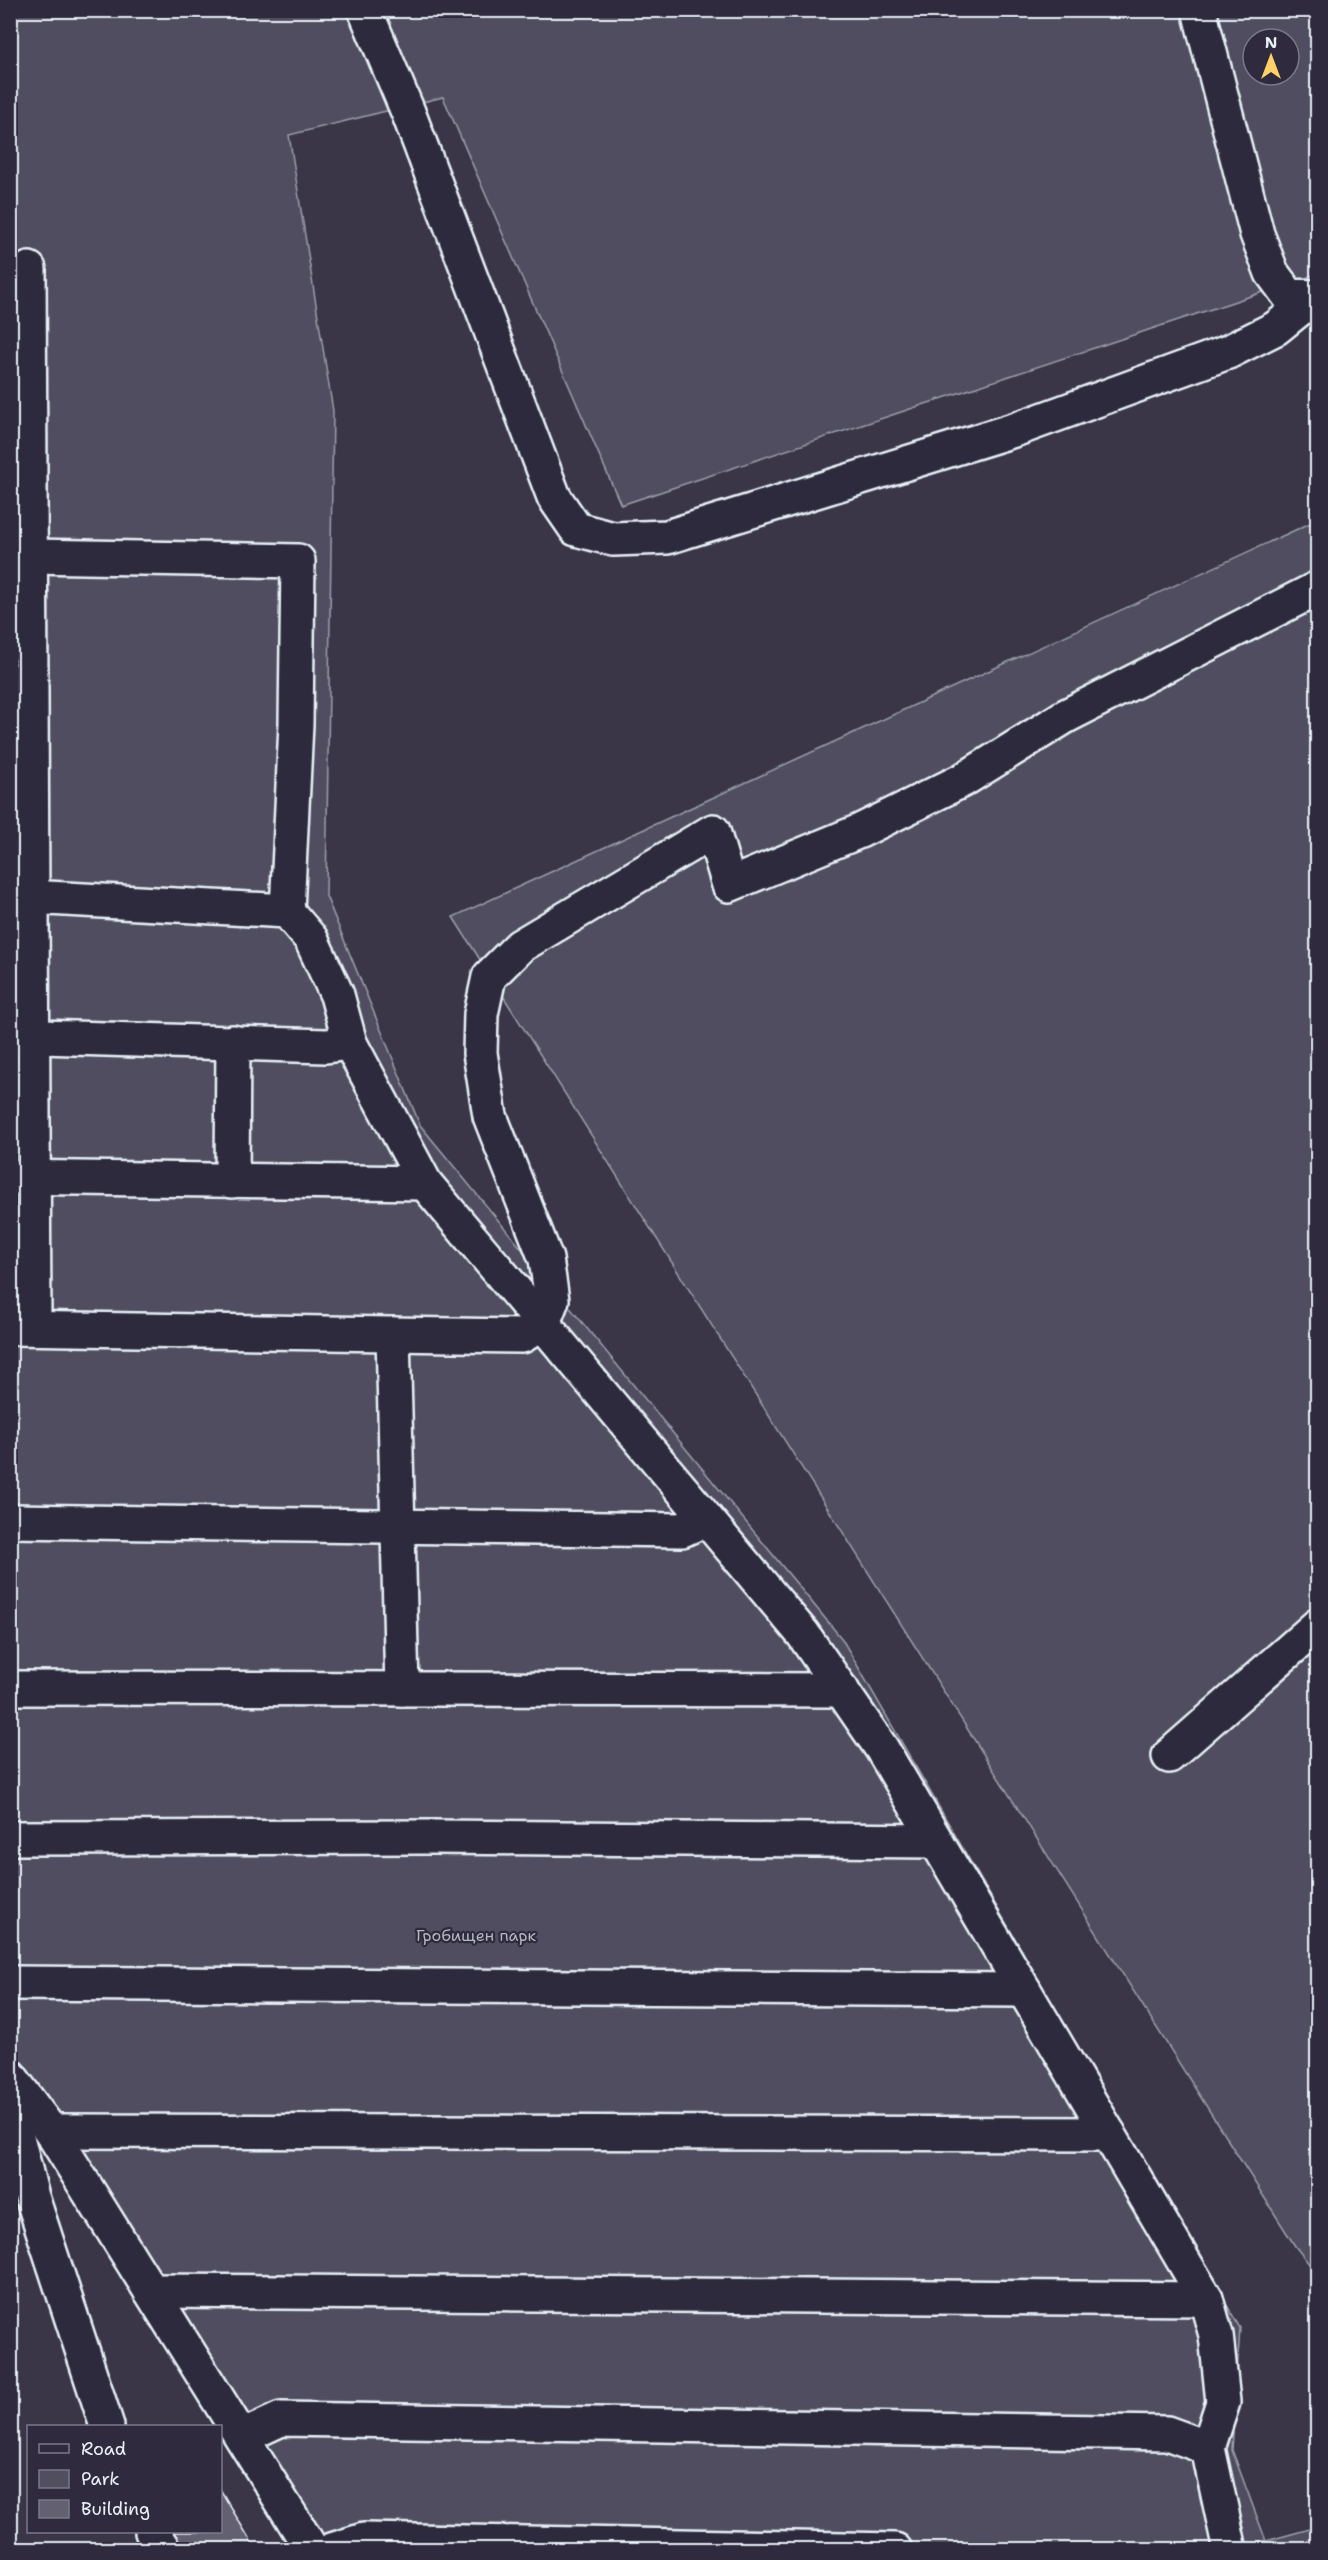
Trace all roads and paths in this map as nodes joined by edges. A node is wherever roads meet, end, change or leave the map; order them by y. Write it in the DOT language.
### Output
graph roads {
  1 [pos="365,10"];
  2 [pos="1199,10"];
  3 [pos="29,268"];
  4 [pos="1315,297"];
  5 [pos="30,556"];
  6 [pos="1317,588"];
  7 [pos="21,750"];
  8 [pos="21,896"];
  9 [pos="288,911"];
  10 [pos="21,1036"];
  11 [pos="232,1042"];
  12 [pos="350,1043"];
  13 [pos="22,1178"];
  14 [pos="232,1180"];
  15 [pos="425,1183"];
  16 [pos="543,1323"];
  17 [pos="22,1328"];
  18 [pos="393,1334"];
  19 [pos="706,1519"];
  20 [pos="10,1521"];
  21 [pos="397,1527"];
  22 [pos="1317,1625"];
  23 [pos="10,1688"];
  24 [pos="402,1689"];
  25 [pos="842,1690"];
  26 [pos="1169,1756"];
  27 [pos="10,1838"];
  28 [pos="936,1841"];
  29 [pos="10,1983"];
  30 [pos="1024,1990"];
  31 [pos="10,2076"];
  32 [pos="10,2109"];
  33 [pos="51,2131"];
  34 [pos="1108,2134"];
  35 [pos="151,2291"];
  36 [pos="1206,2299"];
  37 [pos="105,2425"];
  38 [pos="242,2437"];
  39 [pos="1208,2448"];
  40 [pos="153,2533"];
  41 [pos="165,2550"];
  42 [pos="312,2550"];
  43 [pos="332,2550"];
  44 [pos="895,2550"];
  45 [pos="1230,2550"];
  1 -- 4 [label="street"];
  2 -- 4 [label="street"];
  3 -- 5 [label="street"];
  5 -- 7 [label="street"];
  5 -- 9 [label="street"];
  6 -- 16 [label="street"];
  7 -- 8 [label="street"];
  8 -- 9 [label="street"];
  8 -- 10 [label="street"];
  9 -- 12 [label="street"];
  10 -- 11 [label="street"];
  10 -- 13 [label="street"];
  11 -- 12 [label="street"];
  11 -- 14 [label="street"];
  12 -- 15 [label="street"];
  13 -- 14 [label="street"];
  13 -- 17 [label="street"];
  14 -- 15 [label="street"];
  15 -- 16 [label="street"];
  16 -- 18 [label="street"];
  16 -- 19 [label="street"];
  17 -- 18 [label="street"];
  18 -- 21 [label="street"];
  19 -- 21 [label="street"];
  19 -- 25 [label="street"];
  20 -- 21 [label="street"];
  21 -- 24 [label="street"];
  22 -- 26 [label="street"];
  23 -- 24 [label="street"];
  24 -- 25 [label="street"];
  25 -- 28 [label="street"];
  27 -- 28 [label="street"];
  28 -- 30 [label="street"];
  29 -- 30 [label="street"];
  30 -- 34 [label="street"];
  31 -- 33 [label="street"];
  32 -- 37 [label="street"];
  33 -- 34 [label="street"];
  33 -- 35 [label="street"];
  34 -- 36 [label="street"];
  35 -- 36 [label="street"];
  35 -- 38 [label="street"];
  36 -- 39 [label="street"];
  38 -- 39 [label="street"];
  38 -- 42 [label="street"];
  39 -- 45 [label="street"];
  40 -- 41 [label="street"];
  43 -- 44 [label="street"];
}
